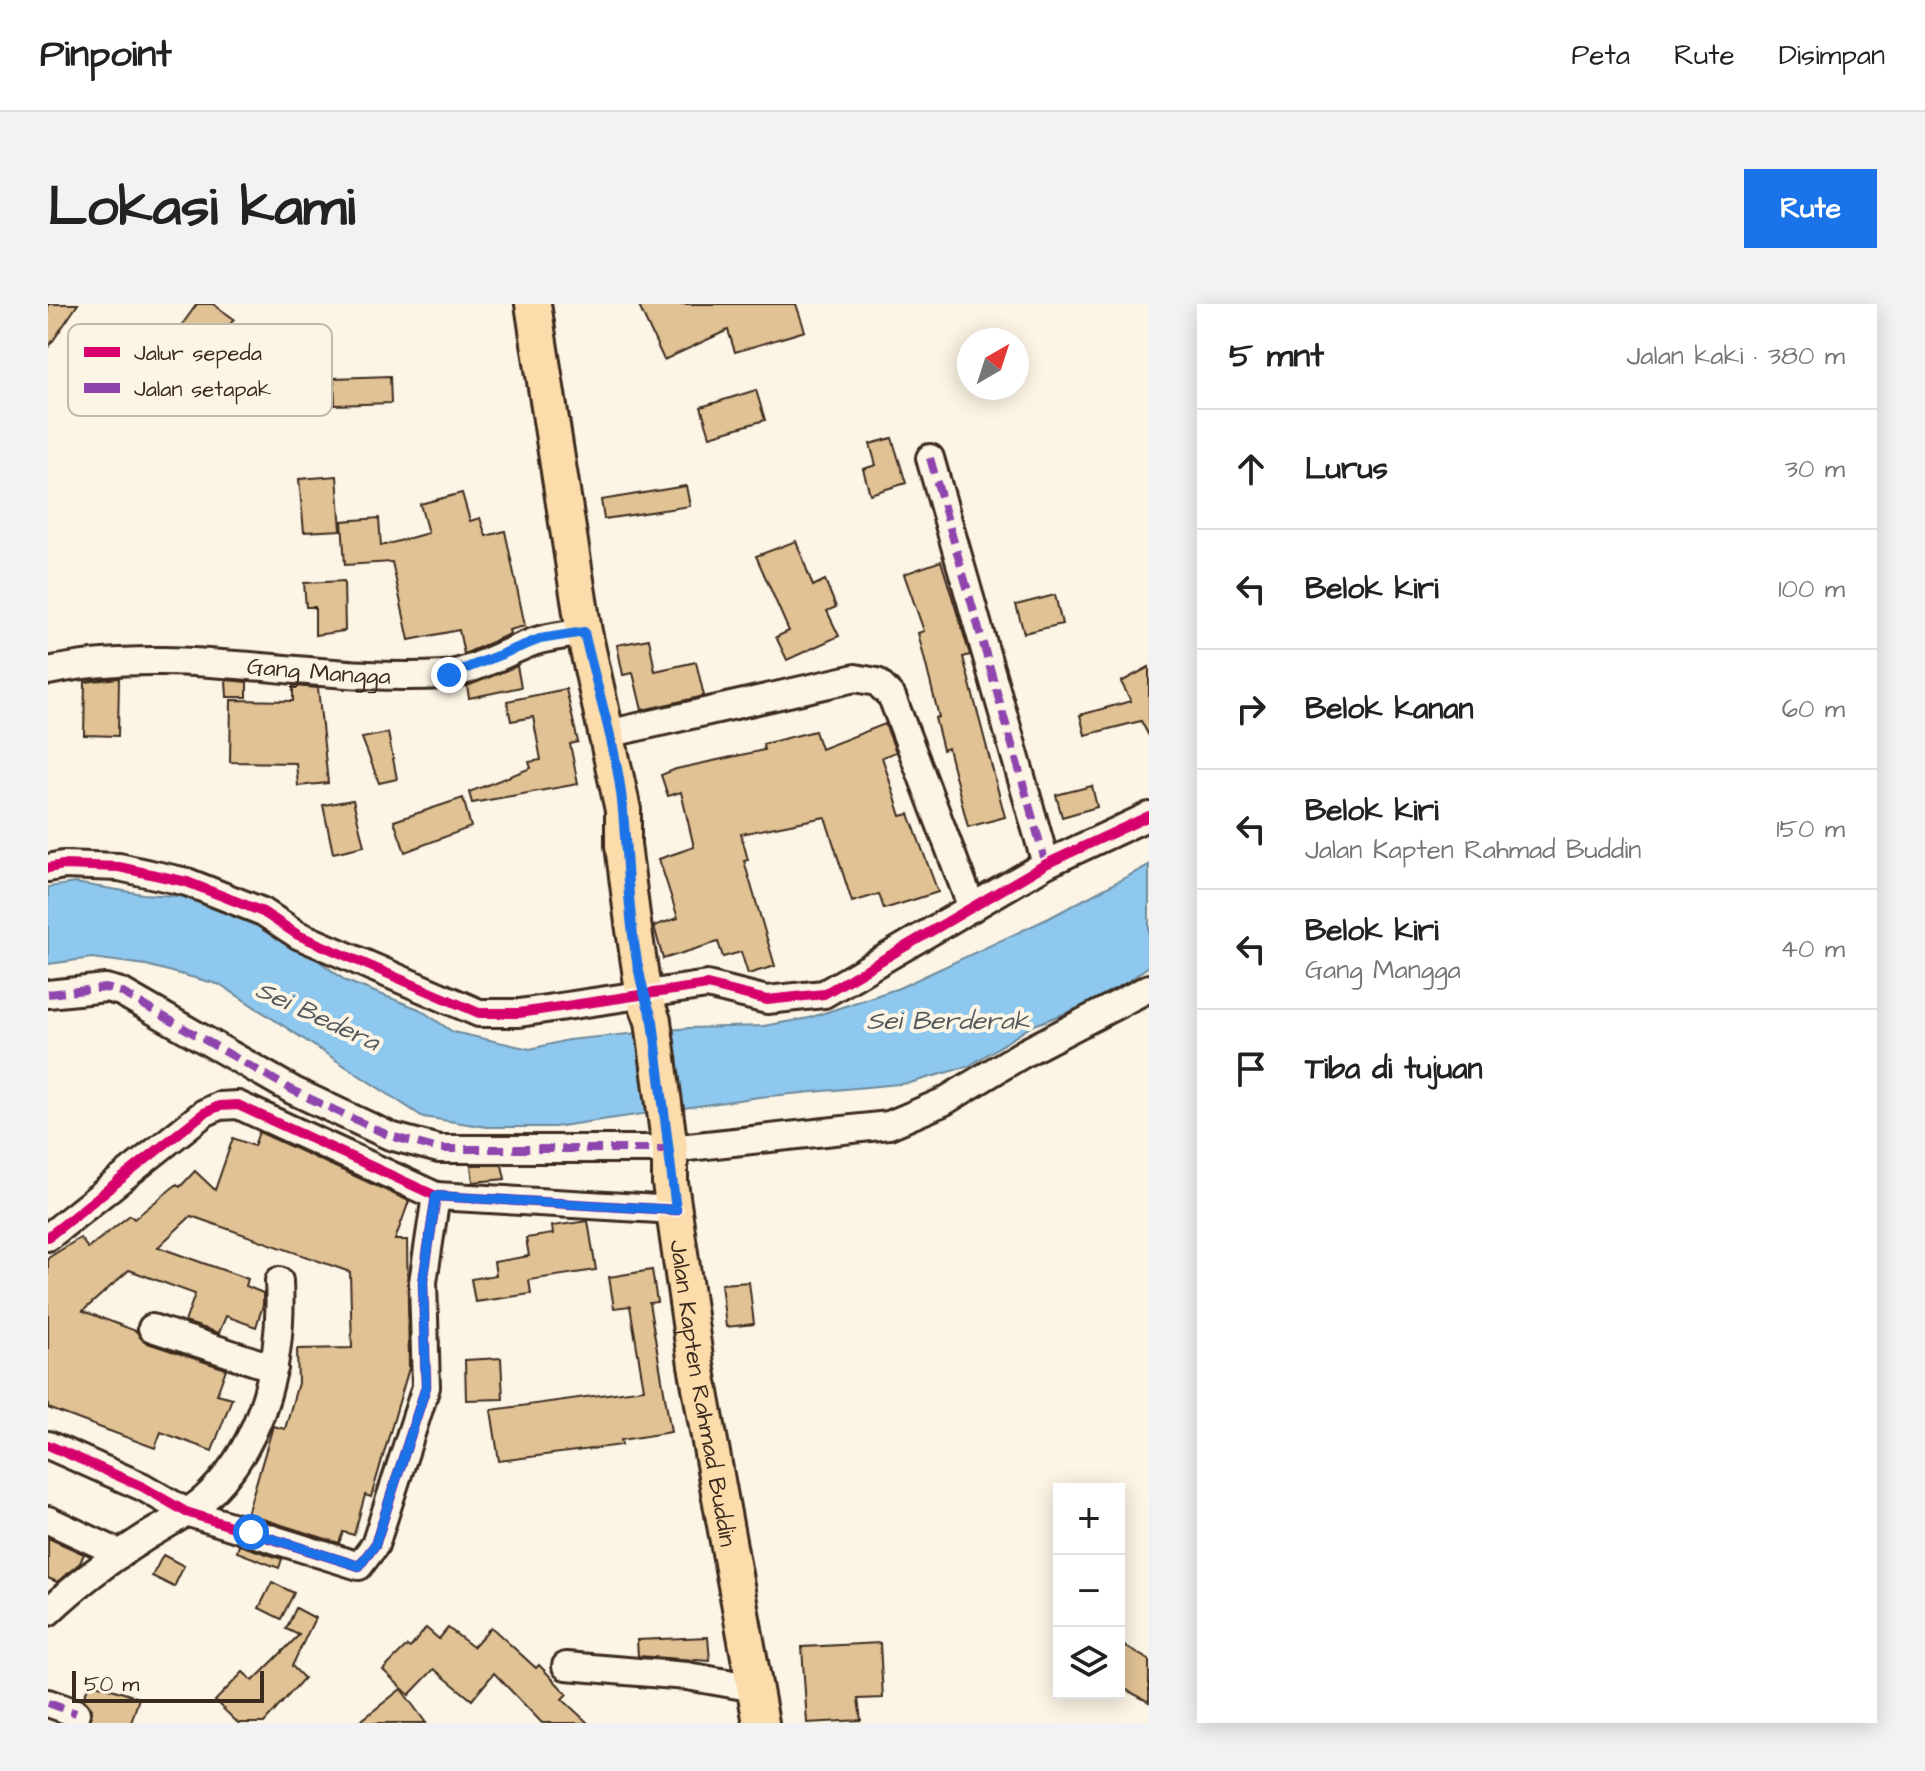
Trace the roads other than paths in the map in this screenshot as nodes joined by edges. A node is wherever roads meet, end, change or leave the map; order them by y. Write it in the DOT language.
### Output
graph roads {
  1 [pos="533,304"];
  2 [pos="930,458"];
  3 [pos="584,632"];
  4 [pos="48,671"];
  5 [pos="607,734"];
  6 [pos="1149,816"];
  7 [pos="1046,864"];
  8 [pos="48,868"];
  9 [pos="972,908"];
  10 [pos="1149,988"];
  11 [pos="48,994"];
  12 [pos="648,1009"];
  13 [pos="670,1149"];
  14 [pos="436,1196"];
  15 [pos="676,1210"];
  16 [pos="48,1237"];
  17 [pos="279,1281"];
  18 [pos="152,1328"];
  19 [pos="274,1368"];
  20 [pos="48,1445"];
  21 [pos="186,1512"];
  22 [pos="48,1520"];
  23 [pos="121,1554"];
  24 [pos="52,1604"];
  25 [pos="566,1666"];
  26 [pos="755,1688"];
  27 [pos="48,1703"];
  28 [pos="76,1713"];
  29 [pos="761,1723"];
  1 -- 3 [label="main road, Jalan Kapten Rahmad Buddin"];
  2 -- 7 [label="street"];
  3 -- 4 [label="street, Gang Mangga"];
  3 -- 5 [label="main road, Jalan Kapten Rahmad Buddin"];
  5 -- 9 [label="street"];
  5 -- 12 [label="main road, Jalan Kapten Rahmad Buddin"];
  6 -- 7 [label="street"];
  7 -- 9 [label="street"];
  8 -- 12 [label="street"];
  9 -- 12 [label="street"];
  10 -- 13 [label="street"];
  11 -- 13 [label="street"];
  12 -- 13 [label="main road, Jalan Kapten Rahmad Buddin"];
  13 -- 15 [label="main road, Jalan Kapten Rahmad Buddin"];
  14 -- 15 [label="street"];
  14 -- 16 [label="street"];
  14 -- 21 [label="street"];
  15 -- 26 [label="main road, Jalan Kapten Rahmad Buddin"];
  17 -- 19 [label="street"];
  18 -- 19 [label="street"];
  19 -- 21 [label="street"];
  20 -- 21 [label="street"];
  21 -- 23 [label="street"];
  22 -- 23 [label="street"];
  23 -- 24 [label="street"];
  25 -- 26 [label="street"];
  26 -- 29 [label="main road, Jalan Kapten Rahmad Buddin"];
  27 -- 28 [label="street"];
}
